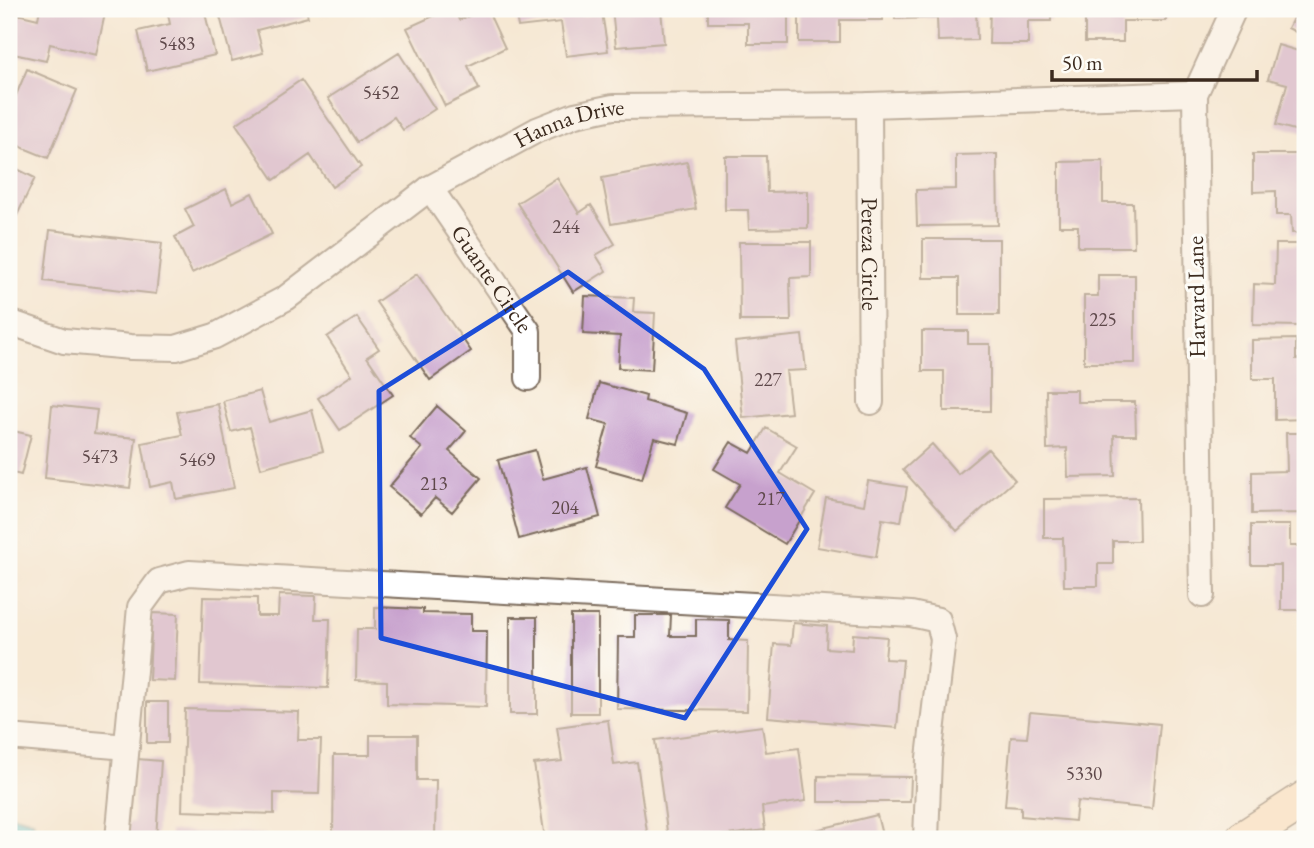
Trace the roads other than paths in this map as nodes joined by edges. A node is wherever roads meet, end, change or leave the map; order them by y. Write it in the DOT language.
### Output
graph roads {
  1 [pos="1234,9"];
  2 [pos="1195,94"];
  3 [pos="869,105"];
  4 [pos="430,188"];
  5 [pos="9,322"];
  6 [pos="528,378"];
  7 [pos="871,402"];
  8 [pos="1202,595"];
  9 [pos="9,737"];
  10 [pos="127,747"];
  11 [pos="1305,799"];
  12 [pos="118,839"];
  13 [pos="926,839"];
  14 [pos="1243,839"];
  1 -- 2 [label="street, Harvard Lane"];
  2 -- 3 [label="street, Hanna Drive"];
  2 -- 8 [label="street, Harvard Lane"];
  3 -- 4 [label="street, Hanna Drive"];
  3 -- 7 [label="street, Pereza Circle"];
  4 -- 5 [label="street, Hanna Drive"];
  4 -- 6 [label="street, Guante Circle"];
  9 -- 10 [label="street"];
  10 -- 12 [label="street"];
  10 -- 13 [label="street"];
  11 -- 14 [label="main road"];
}
